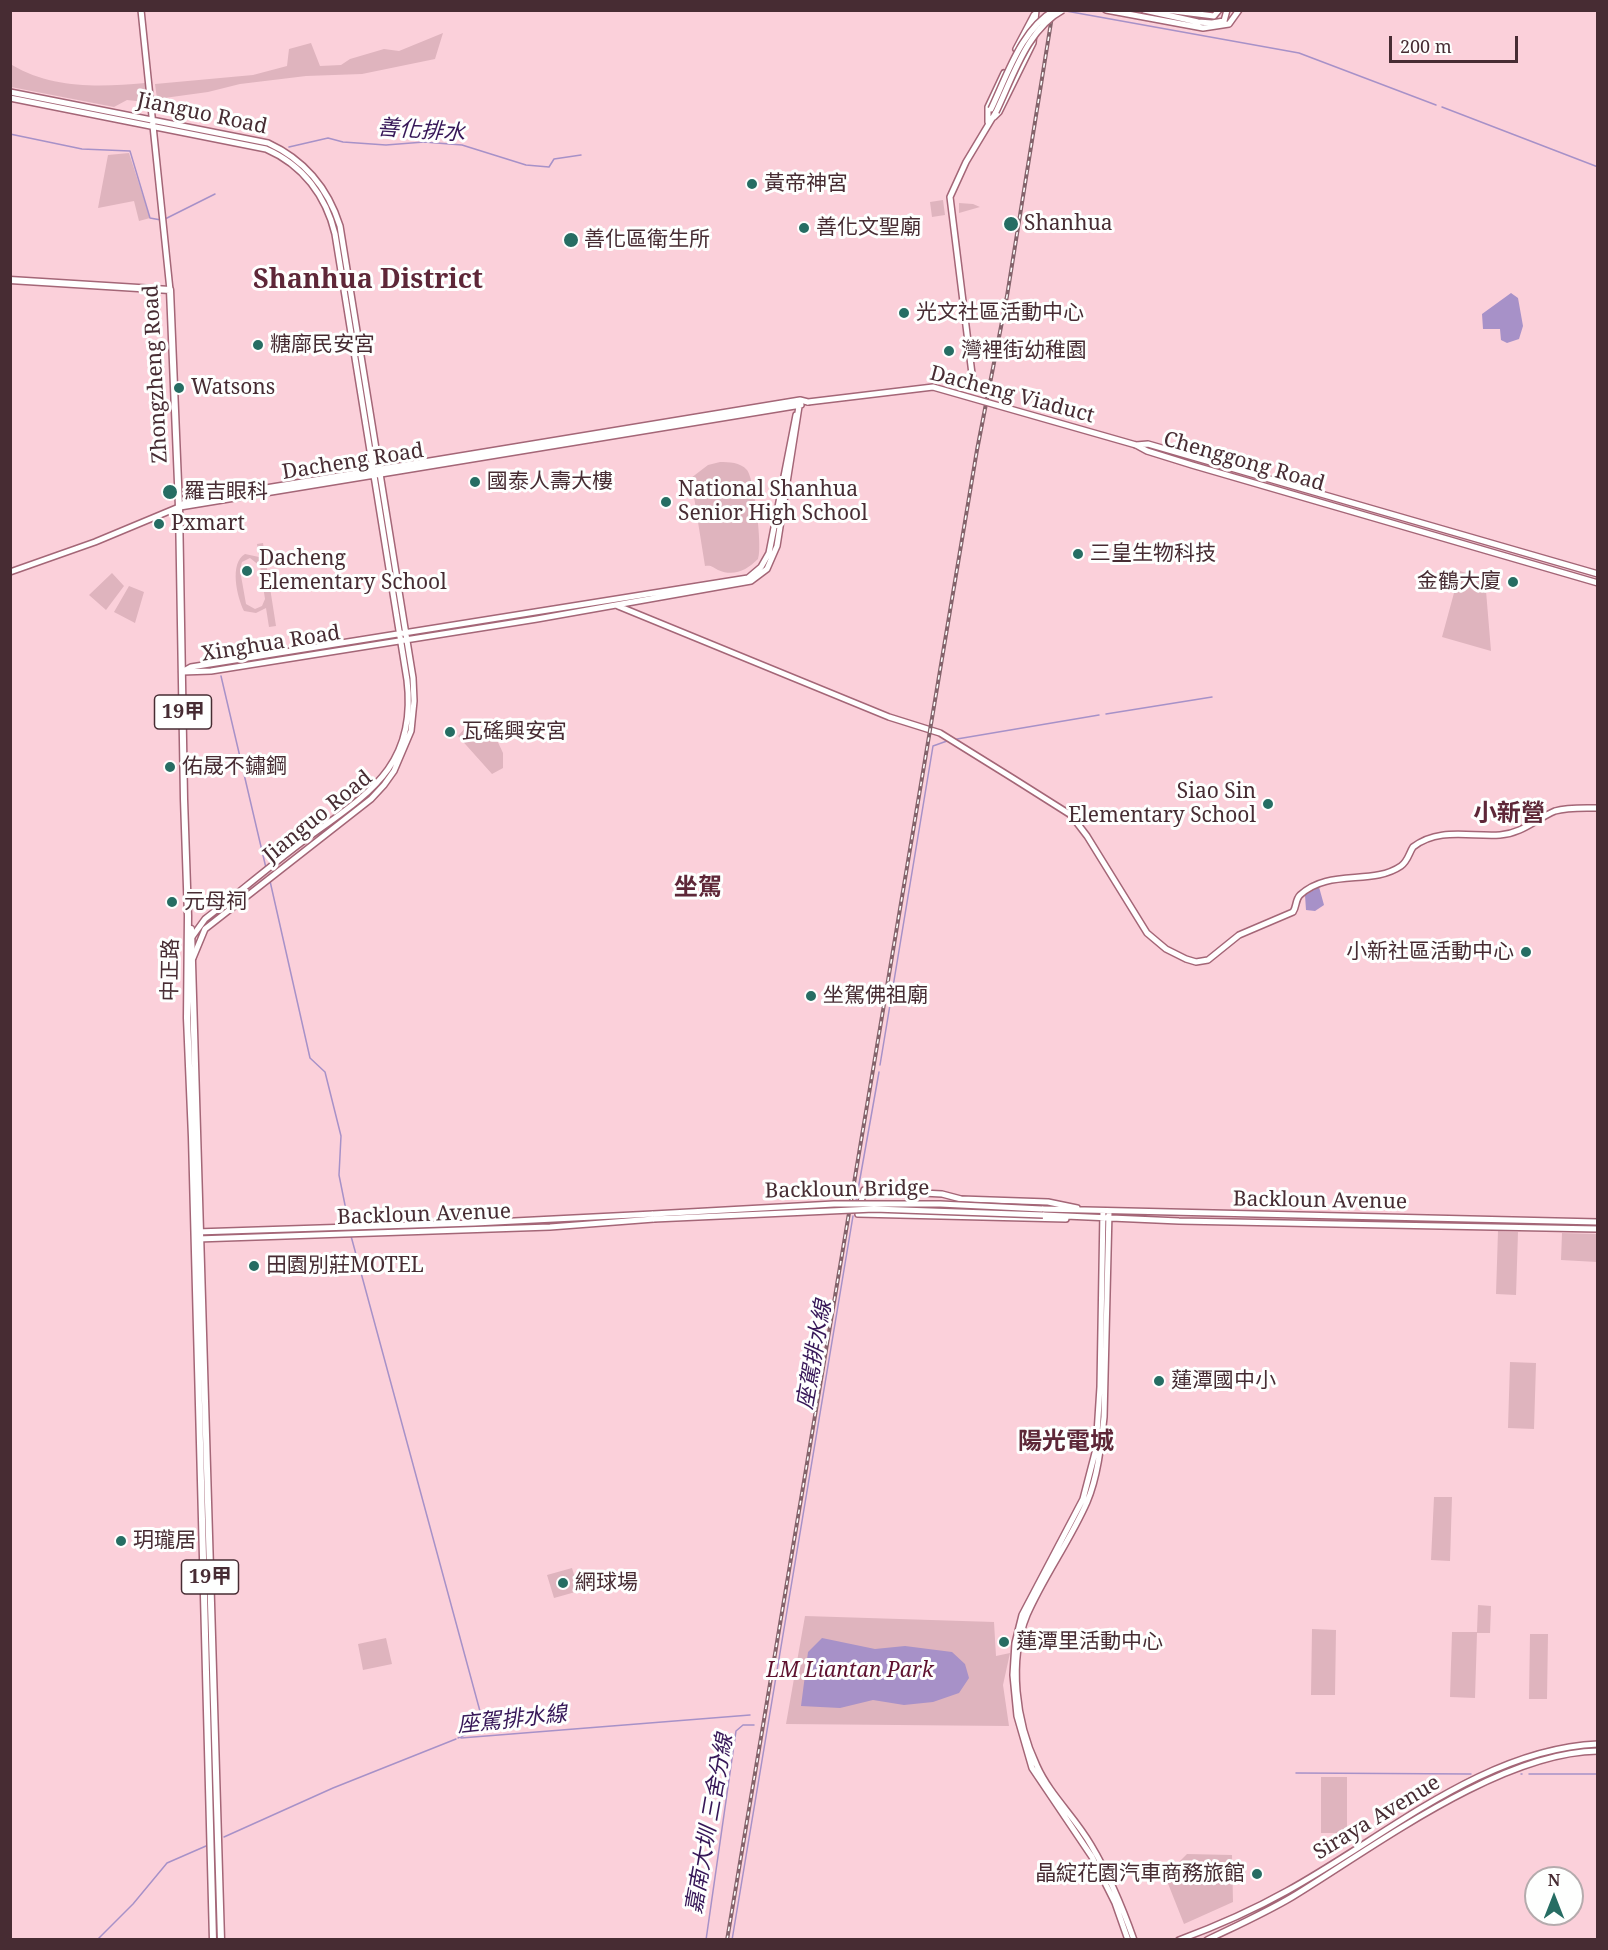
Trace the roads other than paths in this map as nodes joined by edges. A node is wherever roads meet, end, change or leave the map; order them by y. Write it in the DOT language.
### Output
graph roads {
  1 [pos="141,10"];
  2 [pos="1036,10"];
  3 [pos="1055,10"];
  4 [pos="1063,10"];
  5 [pos="1106,10"];
  6 [pos="1144,10"];
  7 [pos="1166,10"];
  8 [pos="1220,10"];
  9 [pos="1227,10"];
  10 [pos="1239,10"];
  11 [pos="1027,29"];
  12 [pos="1034,30"];
  13 [pos="10,92"];
  14 [pos="10,98"];
  15 [pos="994,110"];
  16 [pos="988,122"];
  17 [pos="152,123"];
  18 [pos="280,151"];
  19 [pos="10,280"];
  20 [pos="170,290"];
  21 [pos="973,382"];
  22 [pos="799,403"];
  23 [pos="1136,445"];
  24 [pos="376,473"];
  25 [pos="179,507"];
  26 [pos="10,572"];
  27 [pos="1598,574"];
  28 [pos="1598,583"];
  29 [pos="618,606"];
  30 [pos="404,636"];
  31 [pos="182,672"];
  32 [pos="1598,808"];
  33 [pos="188,916"];
  34 [pos="192,937"];
  35 [pos="189,961"];
  36 [pos="1042,1212"];
  37 [pos="1092,1214"];
  38 [pos="1106,1215"];
  39 [pos="653,1216"];
  40 [pos="1598,1222"];
  41 [pos="1598,1228"];
  42 [pos="198,1235"];
  43 [pos="1598,1744"];
  44 [pos="1598,1751"];
  45 [pos="1473,1782"];
  46 [pos="1476,1788"];
  47 [pos="213,1940"];
  48 [pos="220,1940"];
  49 [pos="1128,1940"];
  50 [pos="1134,1940"];
  51 [pos="1179,1940"];
  52 [pos="1207,1940"];
  1 -- 17 [label="street, Zhongzheng Road"];
  2 -- 11 [label="street"];
  2 -- 12 [label="street"];
  3 -- 15 [label="street, bridge"];
  4 -- 15 [label="street, bridge"];
  5 -- 10 [label="street"];
  6 -- 9 [label="street"];
  7 -- 8 [label="street"];
  11 -- 12 [label="street"];
  11 -- 16 [label="street"];
  12 -- 16 [label="street"];
  13 -- 17 [label="street, Jianguo Road"];
  14 -- 17 [label="street, Jianguo Road"];
  15 -- 16 [label="street"];
  16 -- 21 [label="street"];
  17 -- 18 [label="street, Jianguo Road"];
  17 -- 18 [label="street, Jianguo Road"];
  17 -- 20 [label="street, Zhongzheng Road"];
  18 -- 24 [label="street, Jianguo Road"];
  19 -- 20 [label="main road"];
  20 -- 25 [label="main road, Zhongzheng Road / 19甲"];
  22 -- 23 [label="street, Dacheng Viaduct, bridge"];
  22 -- 24 [label="street, Dacheng Road"];
  22 -- 29 [label="street, Xinghua Road"];
  22 -- 30 [label="street, Xinghua Road"];
  23 -- 27 [label="street, Chenggong Road"];
  23 -- 28 [label="street, Chenggong Road"];
  24 -- 25 [label="street, Dacheng Road"];
  24 -- 30 [label="street, Jianguo Road"];
  25 -- 26 [label="street, Dacheng Road"];
  25 -- 31 [label="main road, Zhongzheng Road / 19甲"];
  29 -- 30 [label="street, Xinghua Road"];
  29 -- 32 [label="street"];
  30 -- 31 [label="street, Xinghua Road"];
  30 -- 34 [label="street, Jianguo Road"];
  30 -- 35 [label="street, Jianguo Road"];
  31 -- 33 [label="main road, Zhongzheng Road / 19甲"];
  33 -- 34 [label="main road, 中正路 / 19甲"];
  33 -- 35 [label="main road, 中正路 / 19甲"];
  34 -- 35 [label="main road, 中正路 / 19甲"];
  35 -- 42 [label="main road, 中正路 / 19甲"];
  36 -- 37 [label="street, Backloun Avenue"];
  36 -- 39 [label="street, Backloun Bridge, bridge"];
  37 -- 37 [label="street"];
  37 -- 38 [label="street, Backloun Avenue"];
  38 -- 40 [label="street, Backloun Avenue"];
  38 -- 41 [label="street, Backloun Avenue"];
  38 -- 49 [label="street"];
  38 -- 50 [label="street"];
  39 -- 42 [label="street, Backloun Avenue"];
  42 -- 47 [label="main road, 19甲"];
  42 -- 48 [label="main road, 19甲"];
  43 -- 45 [label="street, Siraya Avenue"];
  44 -- 46 [label="street, Siraya Avenue"];
  45 -- 46 [label="street"];
  45 -- 51 [label="street, Siraya Avenue"];
  46 -- 52 [label="street, Siraya Avenue"];
}
